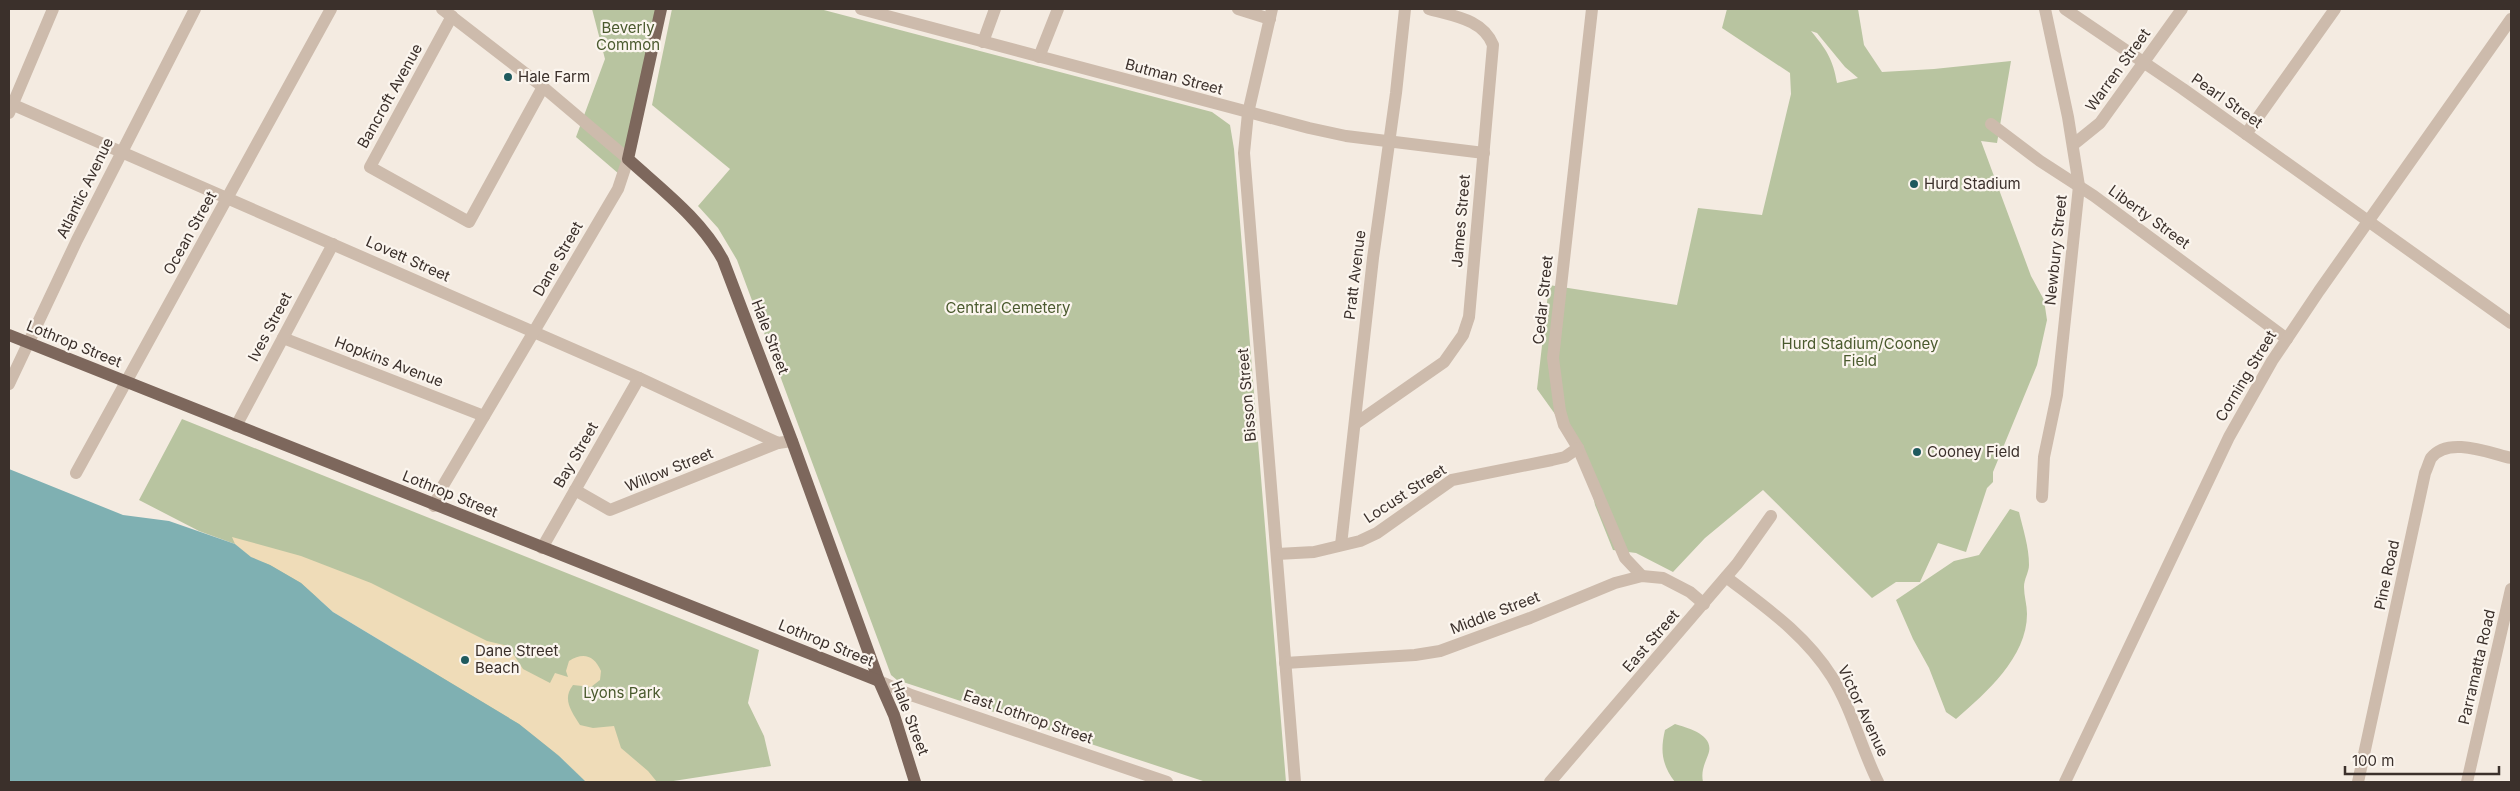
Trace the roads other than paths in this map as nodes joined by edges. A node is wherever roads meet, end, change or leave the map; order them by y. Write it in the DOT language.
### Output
graph roads {
  1 [pos="53,9"];
  2 [pos="195,9"];
  3 [pos="331,9"];
  4 [pos="661,9"];
  5 [pos="861,9"];
  6 [pos="995,9"];
  7 [pos="1058,9"];
  8 [pos="1238,9"];
  9 [pos="1404,9"];
  10 [pos="1429,9"];
  11 [pos="1592,9"];
  12 [pos="2045,9"];
  13 [pos="2065,9"];
  14 [pos="2182,9"];
  15 [pos="2336,9"];
  16 [pos="447,12"];
  17 [pos="1271,14"];
  18 [pos="2511,19"];
  19 [pos="983,42"];
  20 [pos="1039,57"];
  21 [pos="2144,62"];
  22 [pos="543,87"];
  23 [pos="10,107"];
  24 [pos="1248,113"];
  25 [pos="1991,124"];
  26 [pos="2246,134"];
  27 [pos="1389,142"];
  28 [pos="2074,144"];
  29 [pos="121,151"];
  30 [pos="1484,153"];
  31 [pos="628,159"];
  32 [pos="2079,186"];
  33 [pos="228,198"];
  34 [pos="2369,221"];
  35 [pos="333,244"];
  36 [pos="2511,323"];
  37 [pos="534,333"];
  38 [pos="9,335"];
  39 [pos="283,338"];
  40 [pos="2287,339"];
  41 [pos="28,343"];
  42 [pos="639,378"];
  43 [pos="126,383"];
  44 [pos="9,384"];
  45 [pos="484,416"];
  46 [pos="1355,424"];
  47 [pos="236,426"];
  48 [pos="792,441"];
  49 [pos="778,443"];
  50 [pos="1578,448"];
  51 [pos="2511,458"];
  52 [pos="76,473"];
  53 [pos="575,490"];
  54 [pos="2042,497"];
  55 [pos="434,506"];
  56 [pos="1771,516"];
  57 [pos="1341,546"];
  58 [pos="542,548"];
  59 [pos="1276,554"];
  60 [pos="1642,576"];
  61 [pos="1726,577"];
  62 [pos="2511,589"];
  63 [pos="1704,604"];
  64 [pos="1285,663"];
  65 [pos="879,681"];
  66 [pos="915,782"];
  67 [pos="1167,782"];
  68 [pos="1295,782"];
  69 [pos="1550,782"];
  70 [pos="1878,782"];
  71 [pos="2065,782"];
  72 [pos="2358,782"];
  73 [pos="2468,782"];
  1 -- 23 [label="street"];
  2 -- 29 [label="street, Atlantic Avenue"];
  3 -- 33 [label="street, Ocean Street"];
  4 -- 31 [label="main road, Dane Street"];
  5 -- 19 [label="street, Butman Street"];
  6 -- 19 [label="street"];
  7 -- 20 [label="street"];
  8 -- 17 [label="street"];
  9 -- 27 [label="street, Pratt Avenue"];
  10 -- 30 [label="street, James Street"];
  11 -- 50 [label="street, Cedar Street"];
  12 -- 28 [label="street, Newbury Street"];
  13 -- 21 [label="street, Pearl Street"];
  14 -- 21 [label="street, Warren Street"];
  15 -- 26 [label="street"];
  16 -- 22 [label="street, Hale Street"];
  16 -- 22 [label="street, Bancroft Avenue"];
  17 -- 24 [label="street, Bisson Street"];
  18 -- 34 [label="street, Corning Street"];
  19 -- 20 [label="street, Butman Street"];
  20 -- 24 [label="street, Butman Street"];
  21 -- 26 [label="street, Pearl Street"];
  21 -- 28 [label="street, Warren Street"];
  22 -- 31 [label="street, Hale Street"];
  23 -- 29 [label="street, Lovett Street"];
  24 -- 27 [label="street, Butman Street"];
  24 -- 59 [label="street, Bisson Street"];
  25 -- 32 [label="street, Liberty Street"];
  26 -- 34 [label="street, Pearl Street"];
  27 -- 30 [label="street, Butman Street"];
  27 -- 46 [label="street, Pratt Avenue"];
  28 -- 32 [label="street, Newbury Street"];
  29 -- 33 [label="street, Lovett Street"];
  29 -- 41 [label="street, Atlantic Avenue"];
  30 -- 46 [label="street, James Street"];
  31 -- 37 [label="street, Dane Street"];
  31 -- 48 [label="main road, Hale Street"];
  32 -- 40 [label="street, Liberty Street"];
  32 -- 54 [label="street, Newbury Street"];
  33 -- 35 [label="street, Lovett Street"];
  33 -- 43 [label="street, Ocean Street"];
  34 -- 36 [label="street, Pearl Street"];
  34 -- 40 [label="street, Corning Street"];
  35 -- 37 [label="street, Lovett Street"];
  35 -- 39 [label="street, Ives Street"];
  37 -- 42 [label="street, Lovett Street"];
  37 -- 45 [label="street, Dane Street"];
  38 -- 41 [label="main road, Lothrop Street"];
  39 -- 45 [label="street, Hopkins Avenue"];
  39 -- 47 [label="street, Ives Street"];
  40 -- 71 [label="street, Corning Street"];
  41 -- 43 [label="main road, Lothrop Street"];
  41 -- 44 [label="street, Atlantic Avenue"];
  42 -- 49 [label="street, Lovett Street"];
  42 -- 53 [label="street, Bay Street"];
  43 -- 47 [label="main road, Lothrop Street"];
  43 -- 52 [label="street, Ocean Street"];
  45 -- 55 [label="street, Dane Street"];
  46 -- 57 [label="street, Pratt Avenue"];
  47 -- 55 [label="main road, Lothrop Street"];
  48 -- 49 [label="street"];
  48 -- 65 [label="main road, Hale Street"];
  49 -- 53 [label="street, Willow Street"];
  50 -- 57 [label="street, Locust Street"];
  50 -- 60 [label="street, Cedar Street"];
  51 -- 72 [label="street, Pine Road"];
  53 -- 58 [label="street, Bay Street"];
  55 -- 58 [label="main road, Lothrop Street"];
  56 -- 61 [label="street, East Street"];
  57 -- 59 [label="street, Locust Street"];
  58 -- 65 [label="main road, Lothrop Street"];
  59 -- 64 [label="street, Bisson Street"];
  60 -- 63 [label="street, Middle Street"];
  60 -- 64 [label="street, Middle Street"];
  61 -- 63 [label="street, East Street"];
  61 -- 70 [label="street, Victor Avenue"];
  62 -- 73 [label="street, Parramatta Road"];
  63 -- 69 [label="street, East Street"];
  64 -- 68 [label="street, Bisson Street"];
  65 -- 66 [label="main road, Hale Street"];
  65 -- 67 [label="street, East Lothrop Street"];
}
